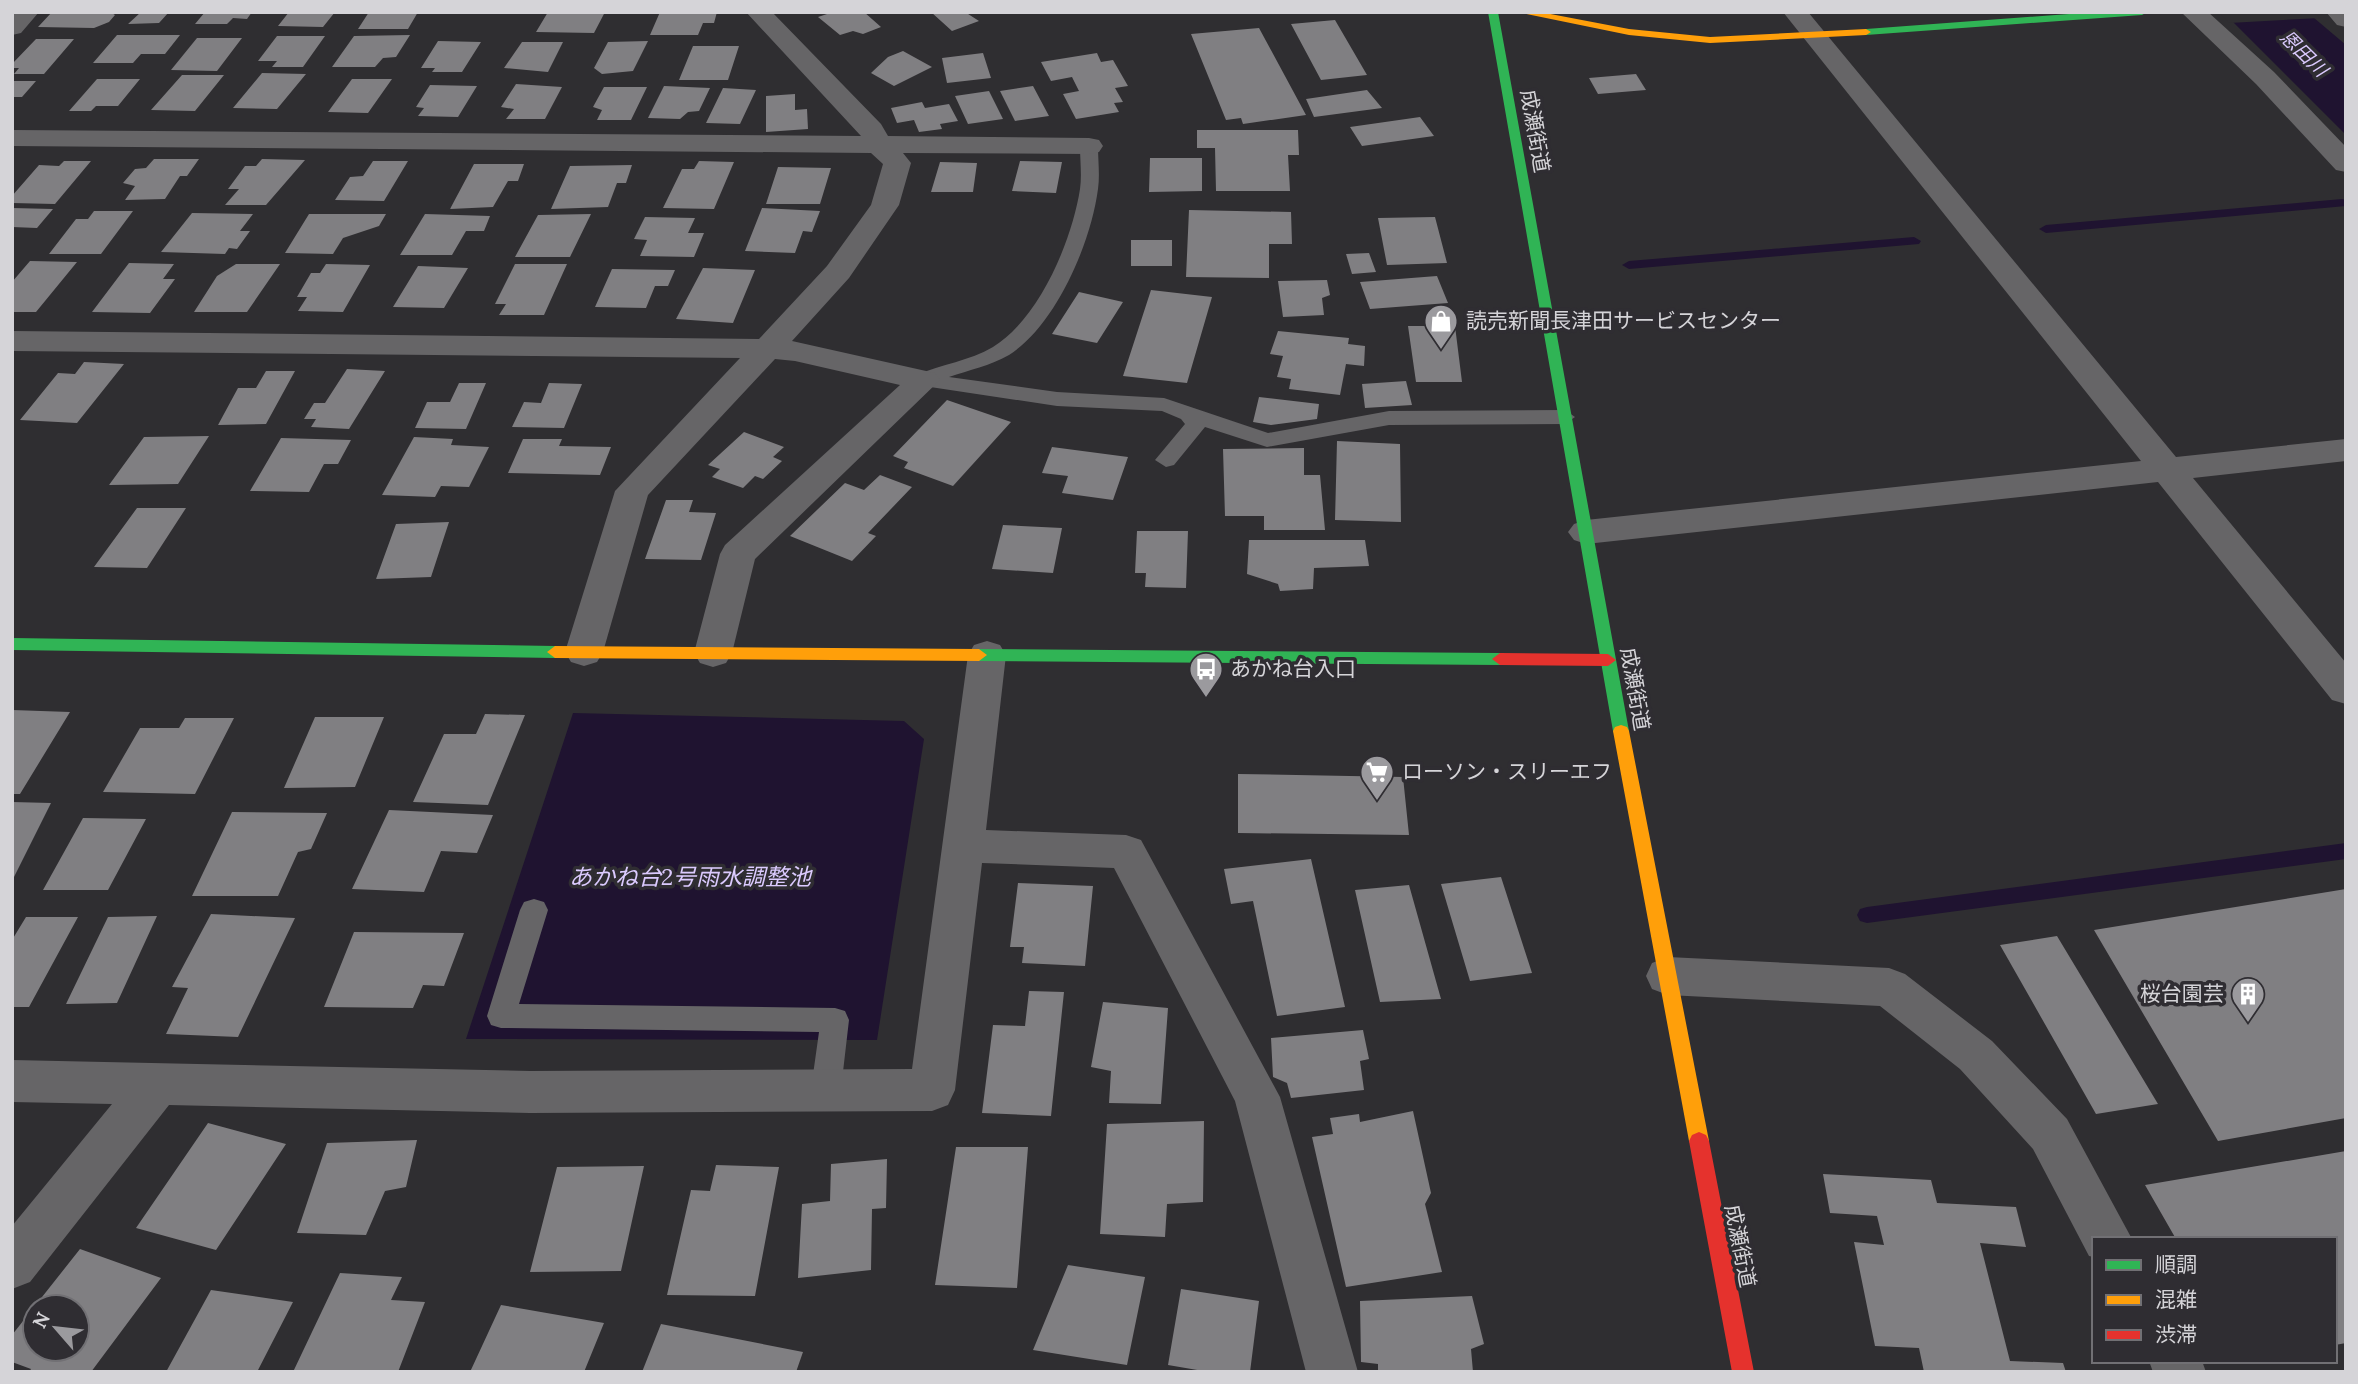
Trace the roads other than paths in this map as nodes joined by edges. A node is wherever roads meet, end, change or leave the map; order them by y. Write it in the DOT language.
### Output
graph roads {
  1 [pos="27,12"];
  2 [pos="758,12"];
  3 [pos="1493,12"];
  4 [pos="1521,12"];
  5 [pos="2142,12"];
  6 [pos="2193,12"];
  7 [pos="2338,12"];
  8 [pos="2346,20"];
  9 [pos="1805,24"];
  10 [pos="12,28"];
  11 [pos="12,138"];
  12 [pos="880,146"];
  13 [pos="1089,146"];
  14 [pos="2346,163"];
  15 [pos="12,341"];
  16 [pos="767,349"];
  17 [pos="924,380"];
  18 [pos="1189,414"];
  19 [pos="1565,416"];
  20 [pos="2346,450"];
  21 [pos="1166,460"];
  22 [pos="2164,469"];
  23 [pos="1586,532"];
  24 [pos="12,644"];
  25 [pos="584,652"];
  26 [pos="713,653"];
  27 [pos="987,655"];
  28 [pos="1608,660"];
  29 [pos="2346,690"];
  30 [pos="965,846"];
  31 [pos="534,910"];
  32 [pos="1668,976"];
  33 [pos="12,1081"];
  34 [pos="158,1083"];
  35 [pos="826,1089"];
  36 [pos="2106,1237"];
  37 [pos="12,1265"];
  38 [pos="1332,1372"];
  39 [pos="1743,1372"];
  1 -- 10 [label="street"];
  2 -- 12 [label="street"];
  3 -- 19 [label="street, 成瀬街道"];
  4 -- 9 [label="street"];
  5 -- 9 [label="street"];
  6 -- 14 [label="street"];
  7 -- 8 [label="street"];
  9 -- 22 [label="street"];
  11 -- 12 [label="street"];
  12 -- 13 [label="street"];
  12 -- 16 [label="street"];
  13 -- 17 [label="lane"];
  15 -- 16 [label="street"];
  16 -- 17 [label="street"];
  16 -- 25 [label="street"];
  17 -- 18 [label="lane"];
  17 -- 26 [label="street"];
  18 -- 19 [label="lane"];
  18 -- 21 [label="lane"];
  19 -- 23 [label="street, 成瀬街道"];
  20 -- 22 [label="street"];
  22 -- 23 [label="street"];
  22 -- 29 [label="street"];
  23 -- 28 [label="street, 成瀬街道"];
  24 -- 25 [label="street"];
  25 -- 26 [label="street"];
  26 -- 27 [label="street"];
  27 -- 28 [label="street"];
  27 -- 30 [label="street"];
  28 -- 32 [label="street, 成瀬街道"];
  30 -- 35 [label="street"];
  30 -- 38 [label="street"];
  31 -- 35 [label="lane"];
  32 -- 36 [label="street"];
  32 -- 39 [label="street, 成瀬街道"];
  33 -- 34 [label="street"];
  34 -- 35 [label="street"];
  34 -- 37 [label="street"];
}
